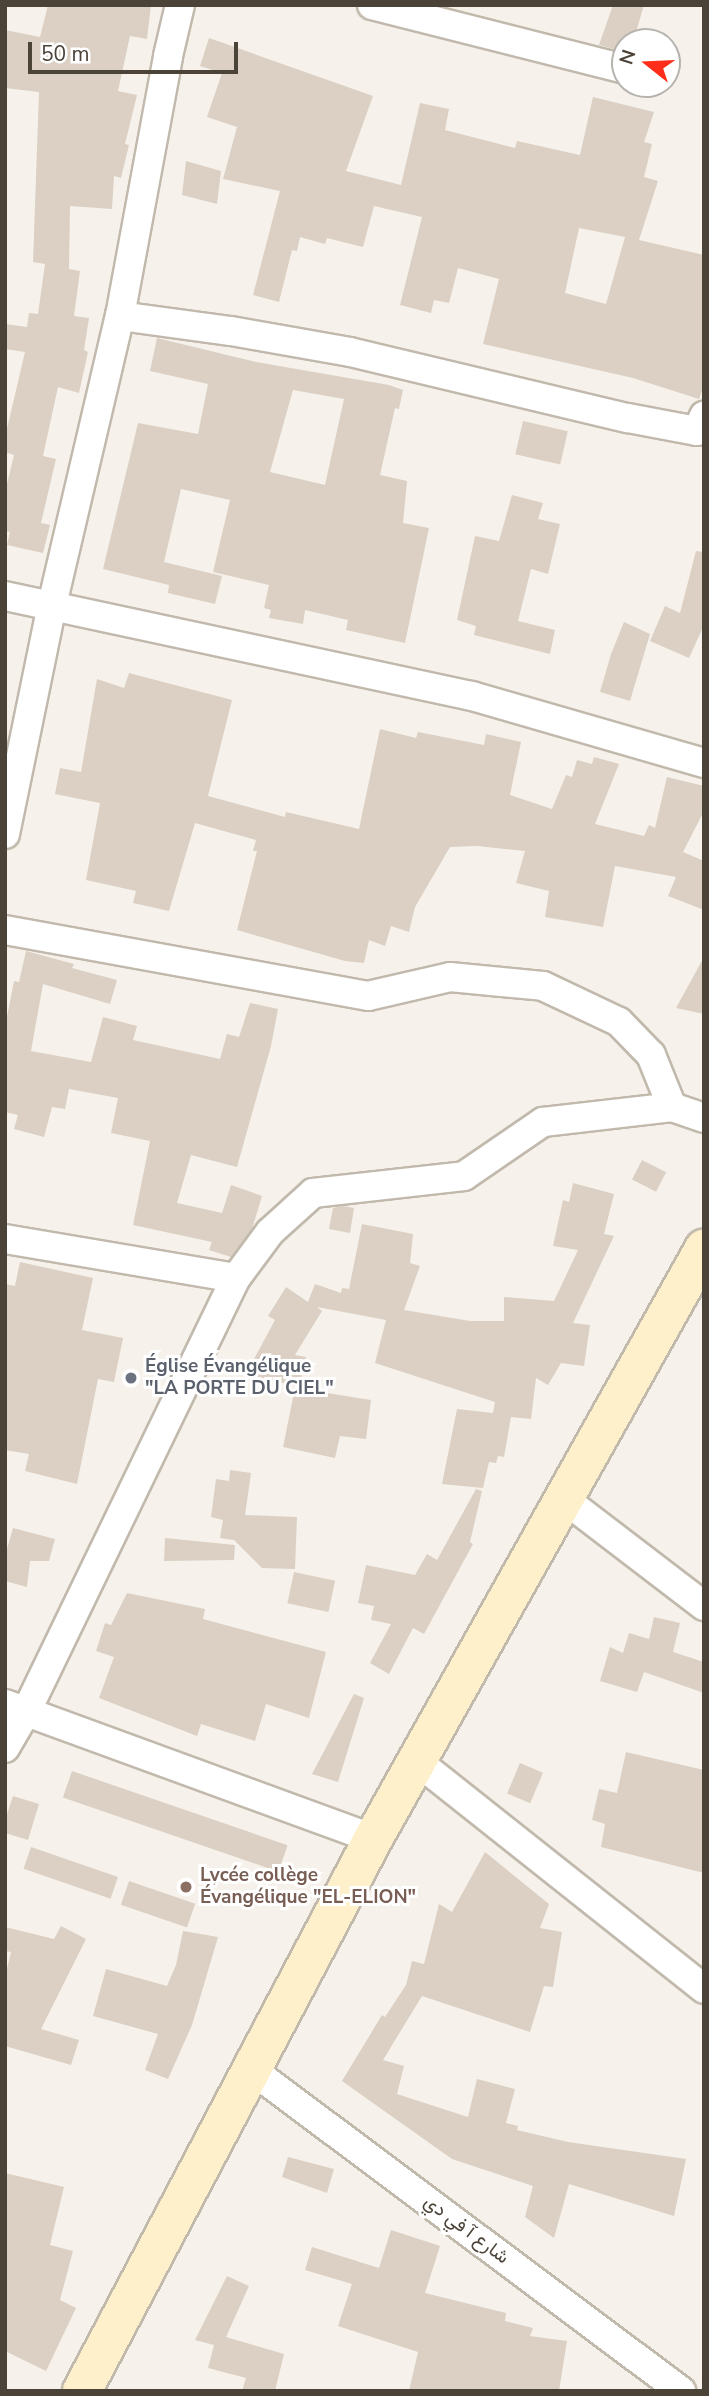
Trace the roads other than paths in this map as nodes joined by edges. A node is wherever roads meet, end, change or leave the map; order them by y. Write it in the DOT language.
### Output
graph roads {
  1 [pos="180,5"];
  2 [pos="372,5"];
  3 [pos="611,65"];
  4 [pos="120,316"];
  5 [pos="704,416"];
  6 [pos="5,596"];
  7 [pos="52,605"];
  8 [pos="704,762"];
  9 [pos="5,834"];
  10 [pos="5,930"];
  11 [pos="672,1107"];
  12 [pos="704,1118"];
  13 [pos="5,1238"];
  14 [pos="704,1249"];
  15 [pos="236,1278"];
  16 [pos="564,1499"];
  17 [pos="704,1606"];
  18 [pos="16,1708"];
  19 [pos="5,1748"];
  20 [pos="418,1762"];
  21 [pos="373,1839"];
  22 [pos="704,1989"];
  23 [pos="252,2070"];
  24 [pos="82,2391"];
  25 [pos="681,2391"];
  1 -- 4 [label="street"];
  2 -- 3 [label="street"];
  4 -- 5 [label="street"];
  4 -- 7 [label="street"];
  6 -- 7 [label="street"];
  7 -- 8 [label="street"];
  7 -- 9 [label="street"];
  10 -- 11 [label="street"];
  11 -- 12 [label="street"];
  11 -- 15 [label="street"];
  13 -- 15 [label="street"];
  14 -- 16 [label="street"];
  15 -- 18 [label="street"];
  16 -- 17 [label="street"];
  16 -- 20 [label="street"];
  18 -- 19 [label="street"];
  18 -- 21 [label="street"];
  20 -- 21 [label="street"];
  20 -- 22 [label="street"];
  21 -- 23 [label="street"];
  23 -- 24 [label="street"];
  23 -- 25 [label="street, شارع آ في دي"];
}
